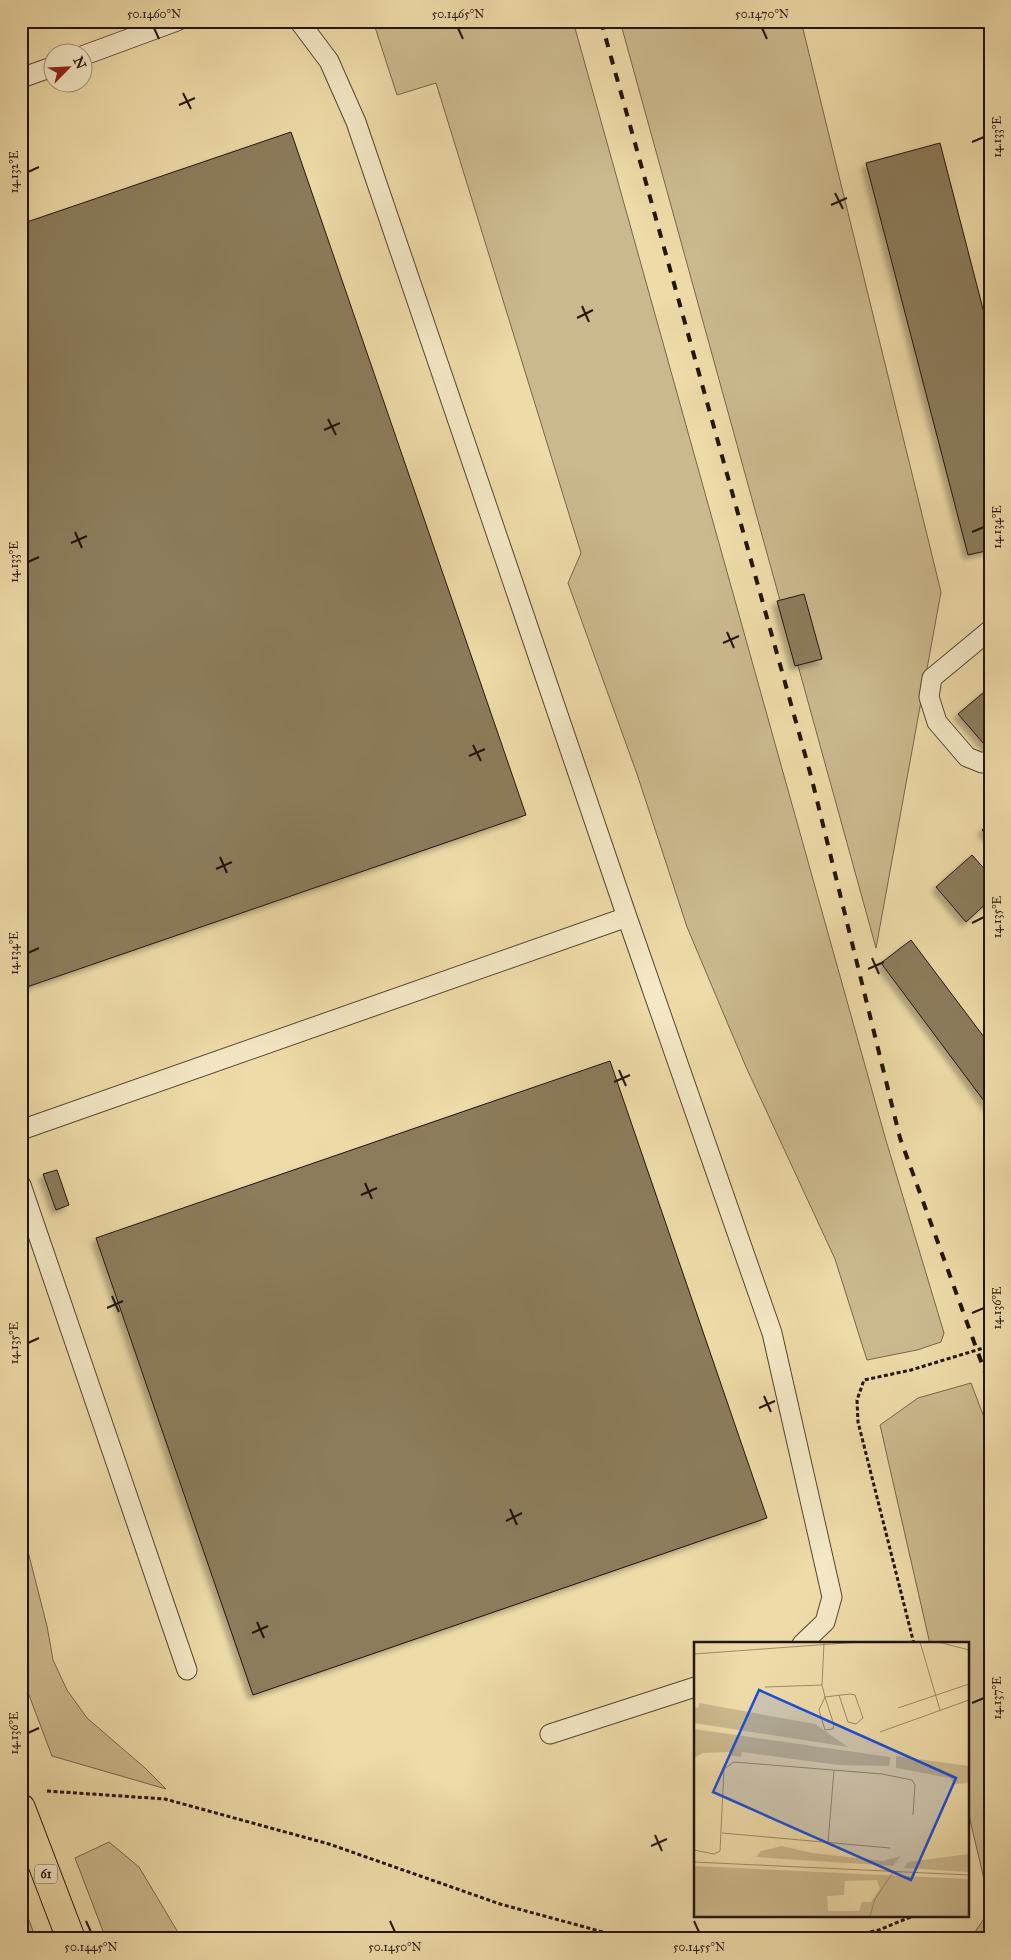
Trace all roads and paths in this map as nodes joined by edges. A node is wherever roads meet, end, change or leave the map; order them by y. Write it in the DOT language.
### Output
graph roads {
  1 [pos="177,21"];
  2 [pos="299,21"];
  3 [pos="92,52"];
  4 [pos="42,71"];
  5 [pos="21,78"];
  6 [pos="990,630"];
  7 [pos="990,760"];
  8 [pos="627,917"];
  9 [pos="21,1130"];
  10 [pos="21,1185"];
  11 [pos="990,1346"];
  12 [pos="804,1642"];
  13 [pos="913,1642"];
  14 [pos="187,1670"];
  15 [pos="694,1687"];
  16 [pos="550,1734"];
  17 [pos="31,1799"];
  18 [pos="908,1918"];
  19 [pos="71,1939"];
  20 [pos="629,1939"];
  21 [pos="832,1939"];
  1 -- 3 [label="lane"];
  2 -- 8 [label="lane"];
  4 -- 5 [label="lane"];
  6 -- 7 [label="lane"];
  8 -- 9 [label="lane"];
  8 -- 12 [label="lane"];
  10 -- 14 [label="lane"];
  11 -- 13 [label="path"];
  15 -- 16 [label="lane"];
  17 -- 19 [label="main road, 61"];
  17 -- 20 [label="path"];
  18 -- 21 [label="path"];
}
